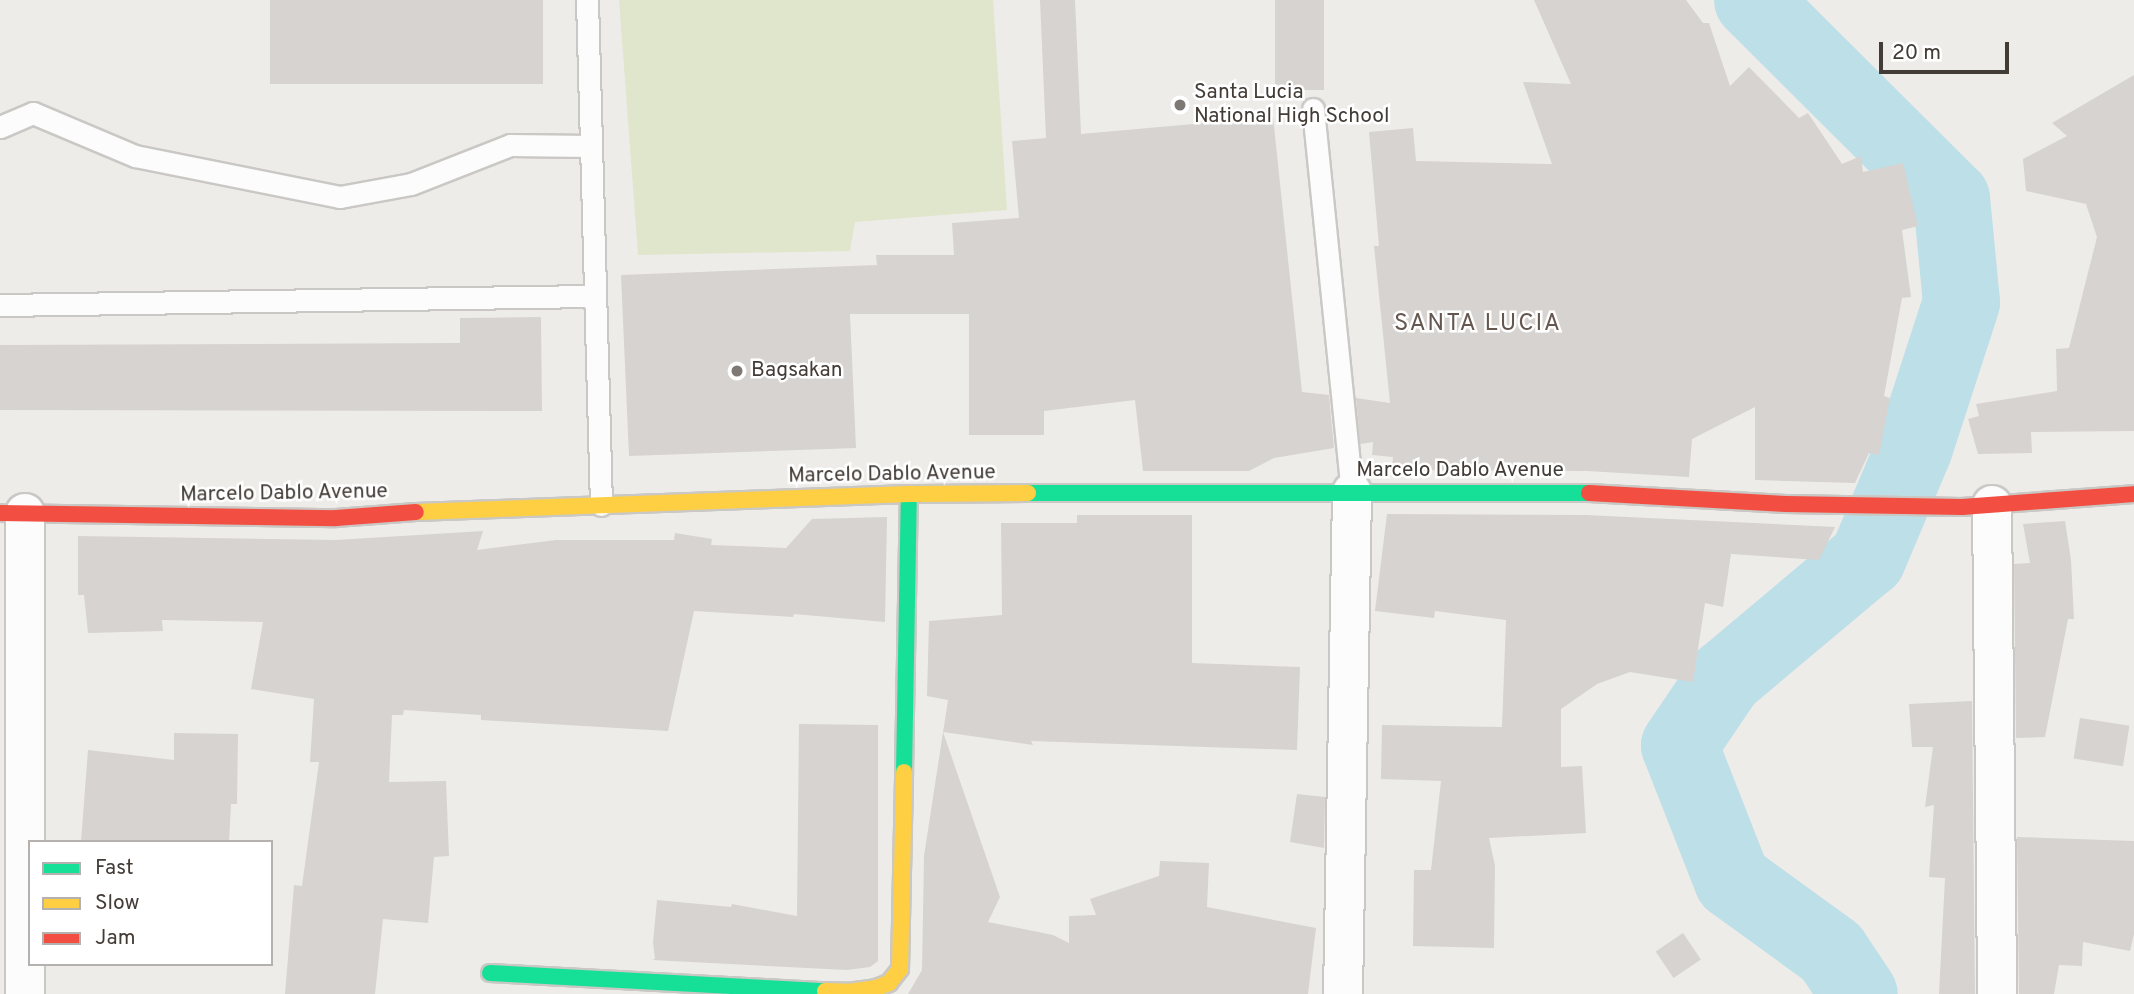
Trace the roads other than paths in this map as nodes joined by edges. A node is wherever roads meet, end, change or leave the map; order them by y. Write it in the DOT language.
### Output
graph roads {
  1 [pos="587,0"];
  2 [pos="1313,109"];
  3 [pos="0,127"];
  4 [pos="590,146"];
  5 [pos="594,296"];
  6 [pos="0,305"];
  7 [pos="1352,492"];
  8 [pos="909,494"];
  9 [pos="2134,494"];
  10 [pos="601,505"];
  11 [pos="1977,506"];
  12 [pos="13,513"];
  13 [pos="490,973"];
  14 [pos="25,994"];
  15 [pos="1343,994"];
  16 [pos="1997,994"];
  1 -- 4 [label="lane"];
  2 -- 7 [label="lane"];
  3 -- 4 [label="lane"];
  4 -- 5 [label="lane"];
  5 -- 6 [label="lane"];
  5 -- 10 [label="lane"];
  7 -- 8 [label="street, Marcelo Dablo Avenue"];
  7 -- 11 [label="street, Marcelo Dablo Avenue"];
  7 -- 15 [label="street"];
  8 -- 10 [label="street, Marcelo Dablo Avenue"];
  8 -- 13 [label="street"];
  9 -- 11 [label="street, Marcelo Dablo Avenue"];
  10 -- 12 [label="street, Marcelo Dablo Avenue"];
  11 -- 16 [label="street"];
  12 -- 14 [label="street"];
}
